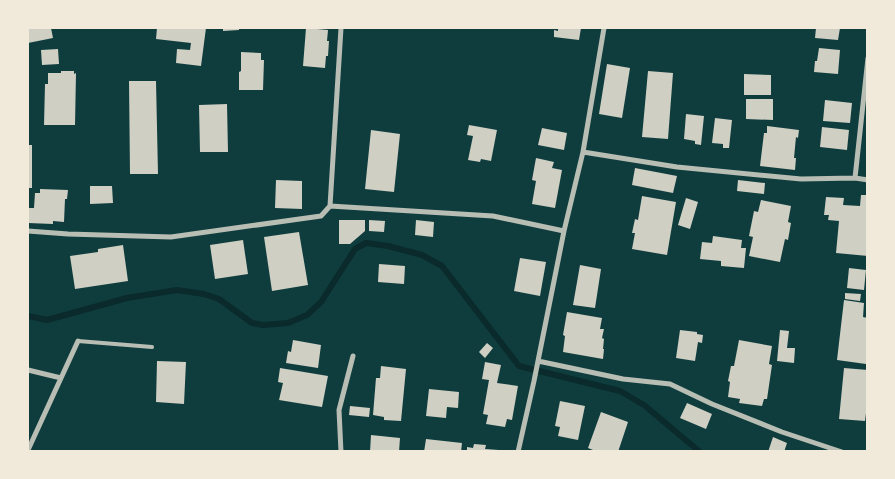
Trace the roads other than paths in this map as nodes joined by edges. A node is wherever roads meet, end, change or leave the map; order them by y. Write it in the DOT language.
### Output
graph roads {
  1 [pos="341,28"];
  2 [pos="604,28"];
  3 [pos="868,58"];
  4 [pos="583,152"];
  5 [pos="855,178"];
  6 [pos="868,180"];
  7 [pos="330,206"];
  8 [pos="28,230"];
  9 [pos="564,231"];
  10 [pos="78,342"];
  11 [pos="152,347"];
  12 [pos="353,356"];
  13 [pos="538,362"];
  14 [pos="28,370"];
  15 [pos="61,378"];
  16 [pos="28,450"];
  17 [pos="341,452"];
  18 [pos="518,452"];
  19 [pos="842,452"];
  1 -- 7 [label="street"];
  2 -- 4 [label="street"];
  3 -- 5 [label="street"];
  4 -- 5 [label="street"];
  4 -- 9 [label="street"];
  5 -- 6 [label="street"];
  7 -- 8 [label="street"];
  7 -- 9 [label="street"];
  9 -- 13 [label="street"];
  10 -- 11 [label="lane"];
  10 -- 15 [label="street"];
  12 -- 17 [label="street"];
  13 -- 18 [label="street"];
  13 -- 19 [label="street"];
  14 -- 15 [label="street"];
  15 -- 16 [label="street"];
}
